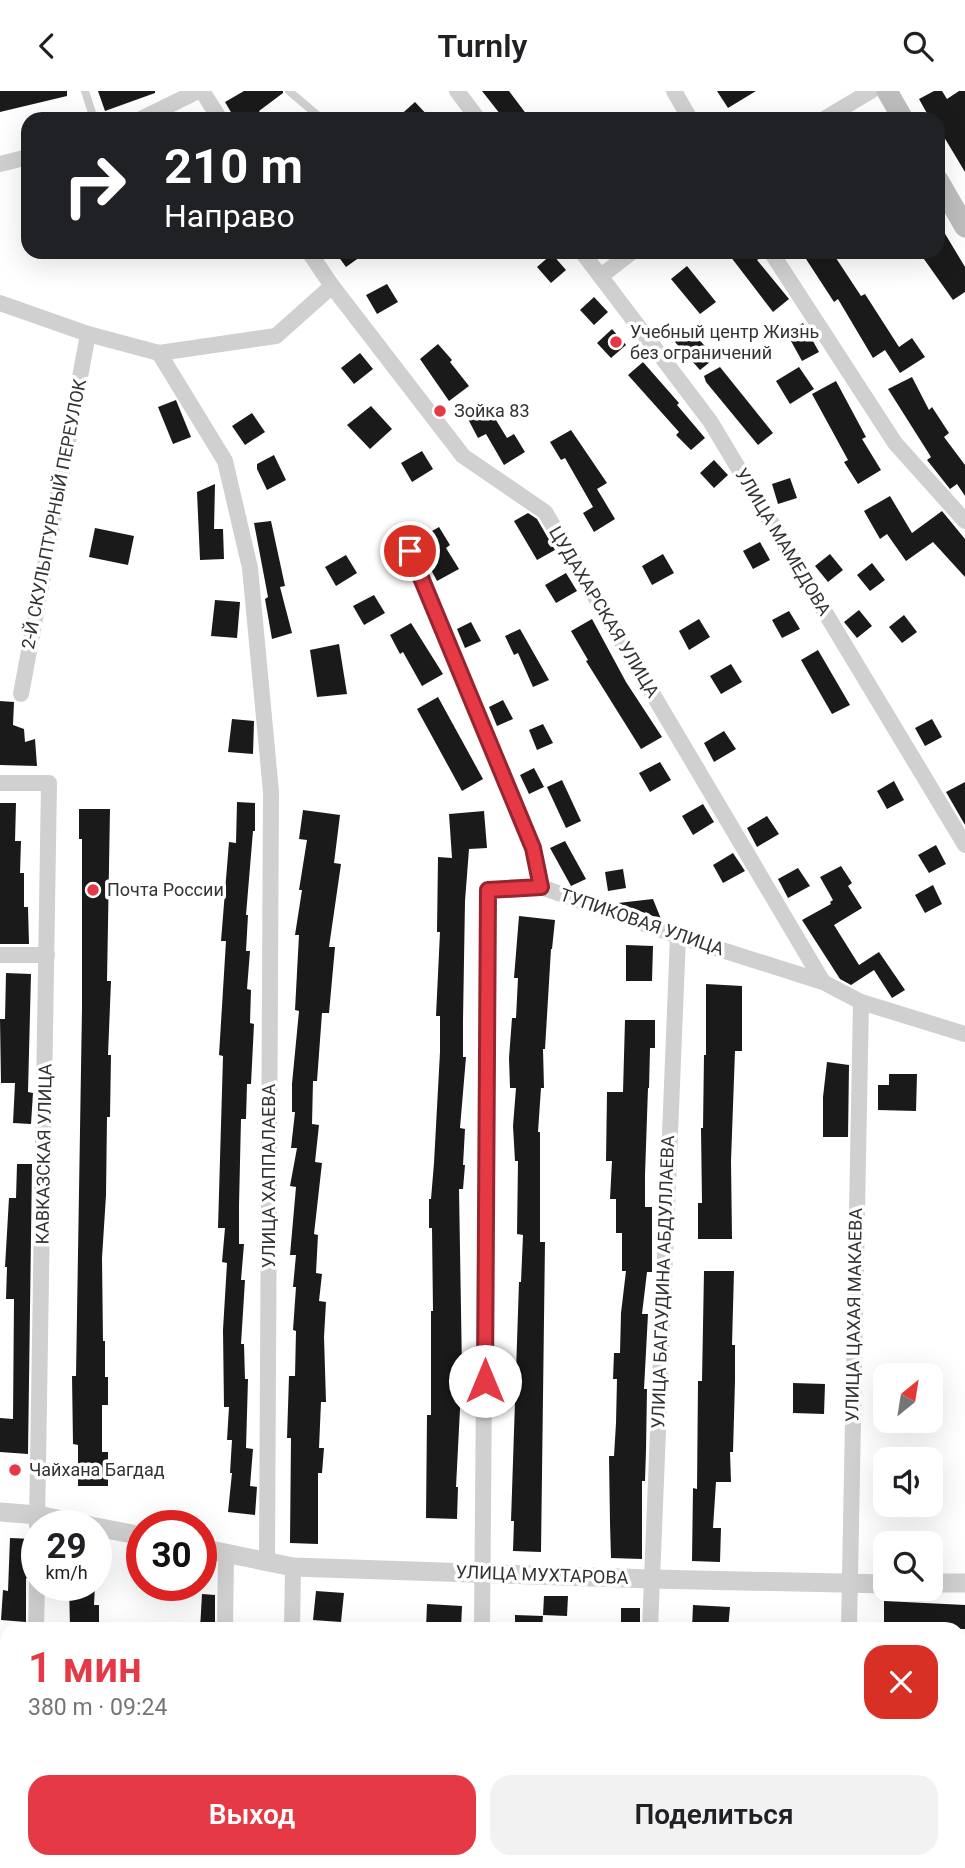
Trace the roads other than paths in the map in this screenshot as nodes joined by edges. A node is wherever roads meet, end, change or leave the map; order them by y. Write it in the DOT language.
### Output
graph roads {
  1 [pos="85,91"];
  2 [pos="200,91"];
  3 [pos="289,91"];
  4 [pos="457,91"];
  5 [pos="674,91"];
  6 [pos="871,91"];
  7 [pos="887,91"];
  8 [pos="92,112"];
  9 [pos="156,112"];
  10 [pos="215,112"];
  11 [pos="314,112"];
  12 [pos="473,112"];
  13 [pos="686,112"];
  14 [pos="836,112"];
  15 [pos="899,112"];
  16 [pos="21,159"];
  17 [pos="0,164"];
  18 [pos="945,192"];
  19 [pos="965,227"];
  20 [pos="314,259"];
  21 [pos="587,259"];
  22 [pos="623,259"];
  23 [pos="776,259"];
  24 [pos="601,277"];
  25 [pos="332,286"];
  26 [pos="0,303"];
  27 [pos="88,334"];
  28 [pos="159,353"];
  29 [pos="965,521"];
  30 [pos="410,551"];
  31 [pos="21,694"];
  32 [pos="0,783"];
  33 [pos="965,845"];
  34 [pos="541,887"];
  35 [pos="678,936"];
  36 [pos="802,945"];
  37 [pos="0,955"];
  38 [pos="47,955"];
  39 [pos="779,968"];
  40 [pos="823,982"];
  41 [pos="861,1002"];
  42 [pos="965,1034"];
  43 [pos="38,1510"];
  44 [pos="0,1512"];
  45 [pos="21,1517"];
  46 [pos="217,1551"];
  47 [pos="226,1553"];
  48 [pos="267,1560"];
  49 [pos="293,1567"];
  50 [pos="483,1572"];
  51 [pos="651,1579"];
  52 [pos="943,1583"];
  53 [pos="965,1583"];
  54 [pos="849,1584"];
  55 [pos="873,1584"];
  56 [pos="37,1601"];
  57 [pos="36,1622"];
  58 [pos="225,1622"];
  59 [pos="292,1622"];
  60 [pos="482,1622"];
  61 [pos="650,1622"];
  62 [pos="849,1622"];
  1 -- 8 [label="lane"];
  2 -- 9 [label="street"];
  2 -- 10 [label="street"];
  3 -- 11 [label="lane"];
  4 -- 12 [label="street"];
  5 -- 13 [label="street"];
  6 -- 14 [label="street"];
  7 -- 15 [label="main road"];
  16 -- 17 [label="street"];
  18 -- 19 [label="main road"];
  20 -- 25 [label="street, ЦУДАХАРСКАЯ УЛИЦА"];
  21 -- 24 [label="street, УЛИЦА МАМЕДОВА"];
  22 -- 24 [label="street"];
  23 -- 29 [label="street"];
  24 -- 33 [label="street, УЛИЦА МАМЕДОВА"];
  25 -- 28 [label="street"];
  25 -- 36 [label="street, ЦУДАХАРСКАЯ УЛИЦА"];
  26 -- 27 [label="street"];
  27 -- 28 [label="street"];
  27 -- 31 [label="street, 2-Й СКУЛЬПТУРНЫЙ ПЕРЕУЛОК"];
  28 -- 48 [label="street, УЛИЦА ХАППАЛАЕВА"];
  30 -- 34 [label="street, ТУПИКОВАЯ УЛИЦА"];
  32 -- 38 [label="street, КАВКАЗСКАЯ УЛИЦА"];
  34 -- 35 [label="street, ТУПИКОВАЯ УЛИЦА"];
  34 -- 50 [label="street"];
  35 -- 39 [label="street, ТУПИКОВАЯ УЛИЦА"];
  35 -- 51 [label="street, УЛИЦА БАГАУДИНА АБДУЛЛАЕВА"];
  36 -- 39 [label="street"];
  36 -- 40 [label="street, ЦУДАХАРСКАЯ УЛИЦА"];
  37 -- 38 [label="street"];
  38 -- 43 [label="street, КАВКАЗСКАЯ УЛИЦА"];
  39 -- 40 [label="street, ТУПИКОВАЯ УЛИЦА"];
  40 -- 41 [label="street, ТУПИКОВАЯ УЛИЦА"];
  41 -- 42 [label="street, ТУПИКОВАЯ УЛИЦА"];
  41 -- 54 [label="street, УЛИЦА ЦАХАЯ МАКАЕВА"];
  44 -- 45 [label="street"];
  46 -- 47 [label="street, УЛИЦА МУХТАРОВА"];
  47 -- 48 [label="street, УЛИЦА МУХТАРОВА"];
  47 -- 58 [label="street"];
  48 -- 49 [label="street, УЛИЦА МУХТАРОВА"];
  49 -- 50 [label="street, УЛИЦА МУХТАРОВА"];
  49 -- 59 [label="street"];
  50 -- 51 [label="street, УЛИЦА МУХТАРОВА"];
  50 -- 60 [label="street"];
  51 -- 54 [label="street, УЛИЦА МУХТАРОВА"];
  51 -- 61 [label="street, УЛИЦА БАГАУДИНА АБДУЛЛАЕВА"];
  52 -- 53 [label="street"];
  54 -- 55 [label="street, УЛИЦА МУХТАРОВА"];
  54 -- 62 [label="street, УЛИЦА ЦАХАЯ МАКАЕВА"];
  56 -- 57 [label="street"];
}
